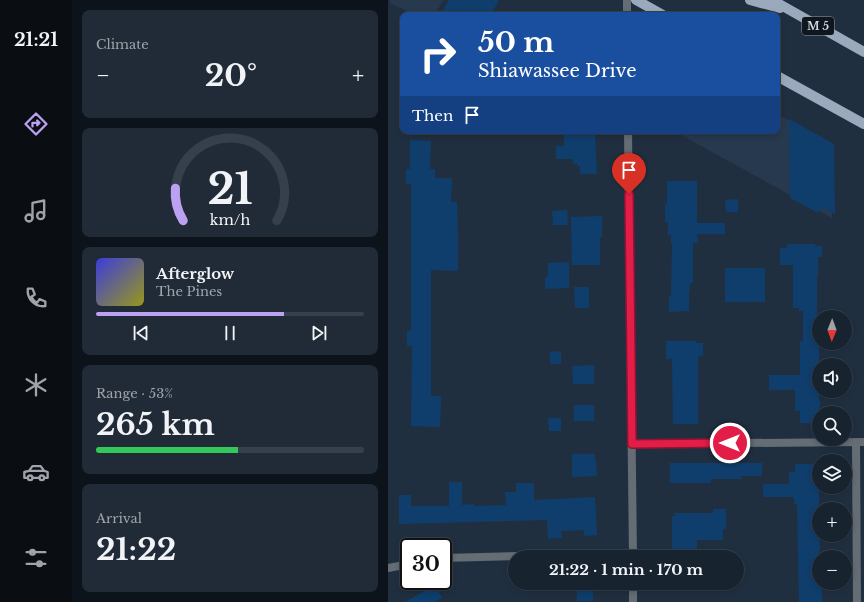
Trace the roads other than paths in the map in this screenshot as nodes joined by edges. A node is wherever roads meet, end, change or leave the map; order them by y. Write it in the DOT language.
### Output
graph roads {
  1 [pos="627,0"];
  2 [pos="636,0"];
  3 [pos="750,0"];
  4 [pos="772,0"];
  5 [pos="792,11"];
  6 [pos="627,12"];
  7 [pos="658,12"];
  8 [pos="864,52"];
  9 [pos="780,78"];
  10 [pos="864,124"];
  11 [pos="628,134"];
  12 [pos="860,442"];
  13 [pos="632,444"];
  14 [pos="633,550"];
  15 [pos="508,557"];
  16 [pos="452,558"];
  17 [pos="400,566"];
  18 [pos="388,568"];
  19 [pos="633,590"];
  20 [pos="633,602"];
  21 [pos="857,602"];
  1 -- 6 [label="street"];
  2 -- 7 [label="main road"];
  3 -- 5 [label="main road"];
  4 -- 5 [label="main road, M 5"];
  5 -- 8 [label="main road, M 5"];
  9 -- 10 [label="main road"];
  11 -- 13 [label="street"];
  12 -- 13 [label="street"];
  12 -- 21 [label="street"];
  13 -- 14 [label="street"];
  15 -- 16 [label="street"];
  17 -- 18 [label="street"];
  19 -- 20 [label="street"];
}
